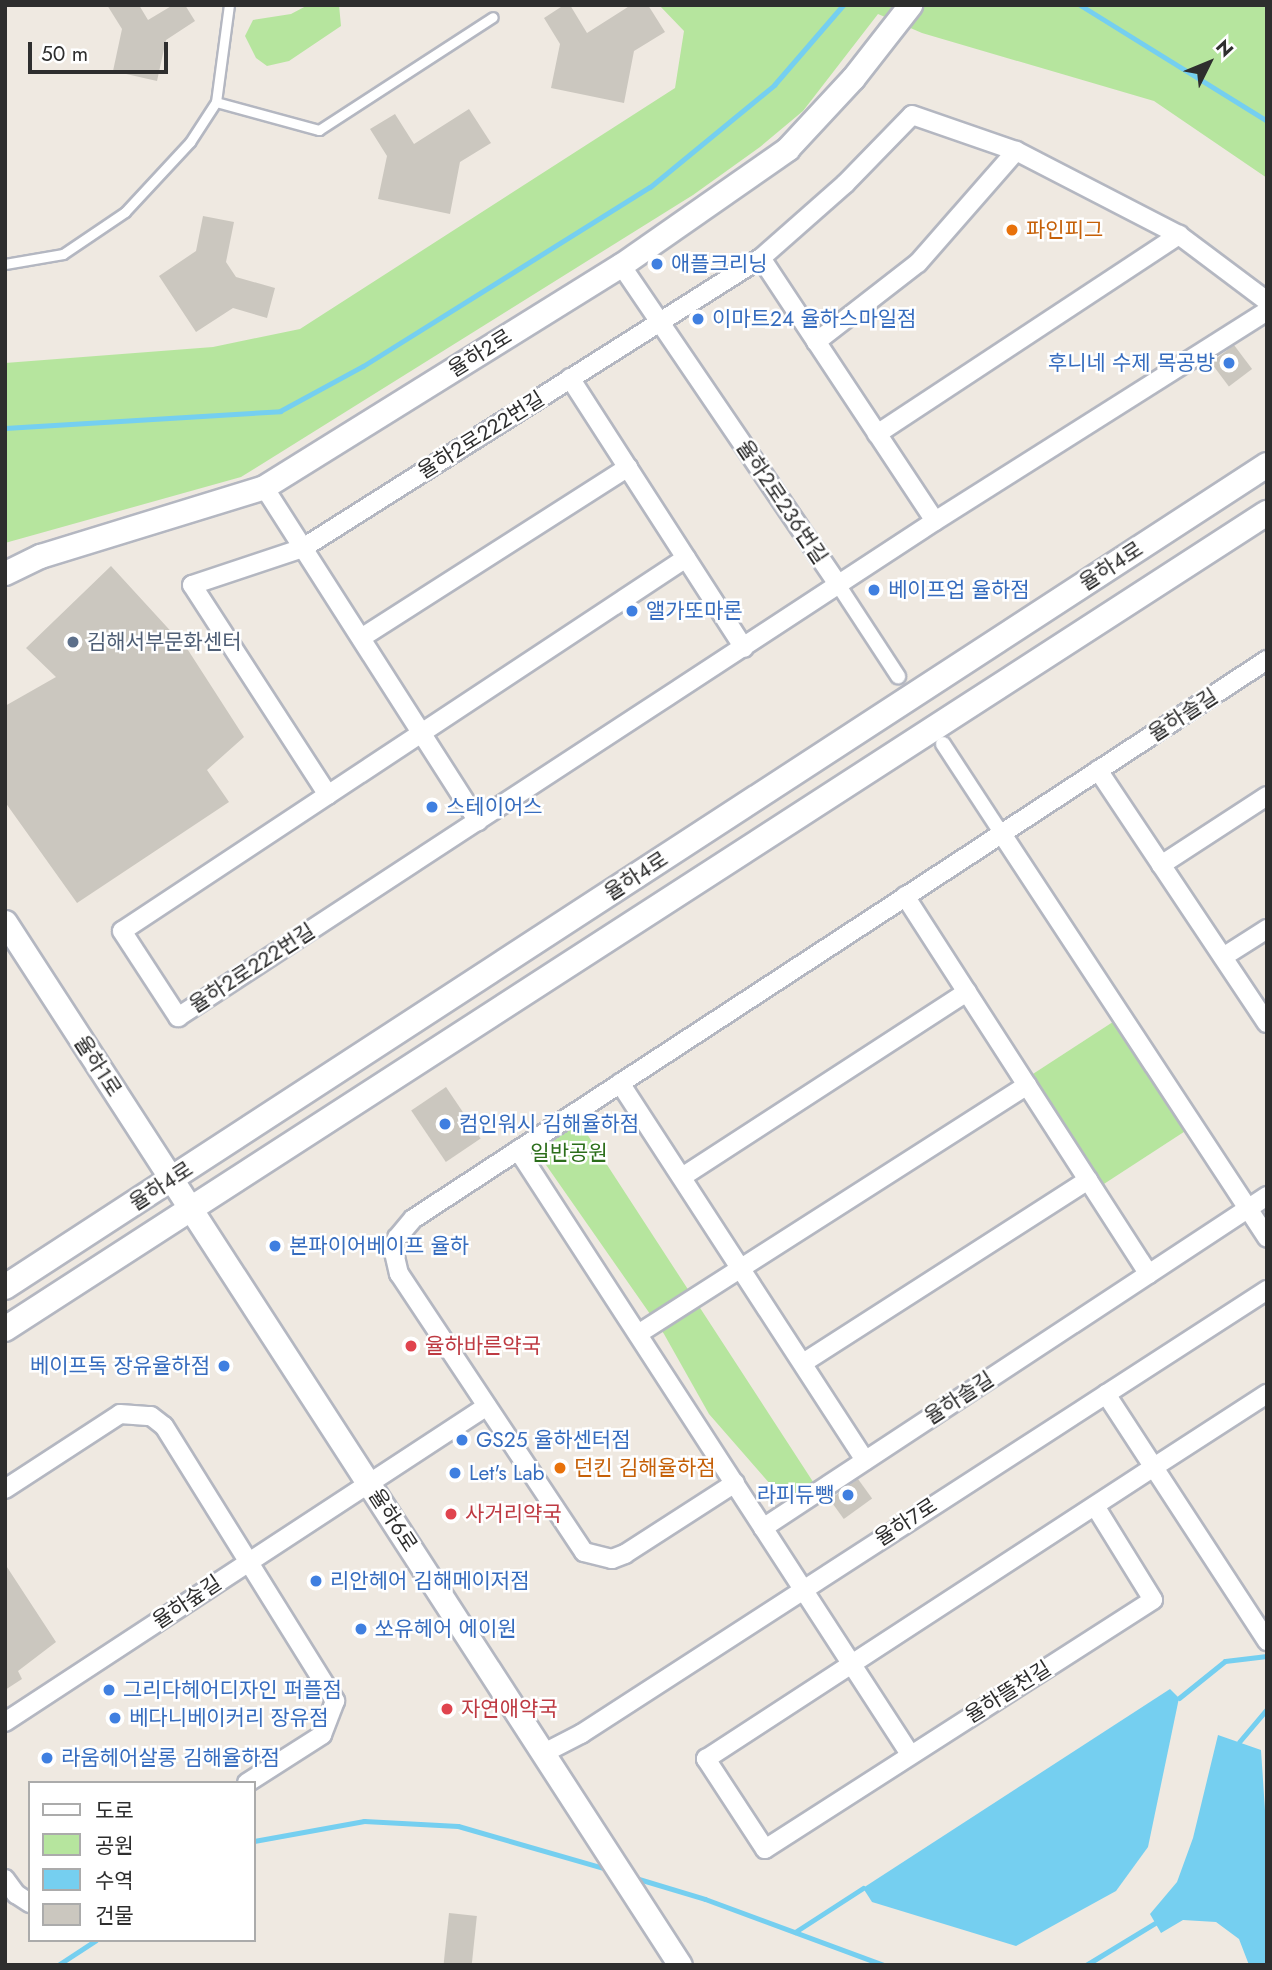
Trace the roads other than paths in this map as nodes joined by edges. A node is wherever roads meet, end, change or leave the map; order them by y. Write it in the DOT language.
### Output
graph roads {
  1 [pos="229,5"];
  2 [pos="910,5"];
  3 [pos="493,17"];
  4 [pos="216,102"];
  5 [pos="1016,151"];
  6 [pos="1179,235"];
  7 [pos="761,258"];
  8 [pos="5,264"];
  9 [pos="621,265"];
  10 [pos="1267,300"];
  11 [pos="1267,311"];
  12 [pos="661,323"];
  13 [pos="816,342"];
  14 [pos="570,378"];
  15 [pos="877,434"];
  16 [pos="1267,465"];
  17 [pos="628,467"];
  18 [pos="264,487"];
  19 [pos="1267,513"];
  20 [pos="935,522"];
  21 [pos="303,548"];
  22 [pos="686,558"];
  23 [pos="5,573"];
  24 [pos="839,586"];
  25 [pos="361,638"];
  26 [pos="744,648"];
  27 [pos="1267,660"];
  28 [pos="898,676"];
  29 [pos="422,733"];
  30 [pos="943,744"];
  31 [pos="1098,770"];
  32 [pos="328,795"];
  33 [pos="1267,796"];
  34 [pos="478,821"];
  35 [pos="1002,834"];
  36 [pos="1161,865"];
  37 [pos="905,896"];
  38 [pos="5,922"];
  39 [pos="1267,929"];
  40 [pos="1223,957"];
  41 [pos="967,992"];
  42 [pos="1267,1023"];
  43 [pos="620,1083"];
  44 [pos="1027,1085"];
  45 [pos="518,1150"];
  46 [pos="682,1177"];
  47 [pos="172,1179"];
  48 [pos="1088,1180"];
  49 [pos="1267,1196"];
  50 [pos="191,1209"];
  51 [pos="1247,1209"];
  52 [pos="1267,1238"];
  53 [pos="741,1269"];
  54 [pos="1149,1274"];
  55 [pos="5,1287"];
  56 [pos="1267,1290"];
  57 [pos="5,1329"];
  58 [pos="638,1334"];
  59 [pos="803,1363"];
  60 [pos="1107,1394"];
  61 [pos="1267,1394"];
  62 [pos="487,1406"];
  63 [pos="865,1460"];
  64 [pos="1154,1468"];
  65 [pos="368,1481"];
  66 [pos="735,1483"];
  67 [pos="5,1489"];
  68 [pos="1095,1506"];
  69 [pos="764,1528"];
  70 [pos="248,1561"];
  71 [pos="803,1588"];
  72 [pos="1264,1632"];
  73 [pos="852,1664"];
  74 [pos="5,1722"];
  75 [pos="544,1753"];
  76 [pos="910,1754"];
  77 [pos="250,1781"];
  78 [pos="5,1879"];
  79 [pos="28,1902"];
  80 [pos="679,1964"];
  1 -- 4 [label="lane"];
  2 -- 9 [label="street, 율하2로"];
  3 -- 4 [label="lane"];
  4 -- 8 [label="lane"];
  5 -- 6 [label="street"];
  5 -- 7 [label="street"];
  5 -- 13 [label="street"];
  6 -- 10 [label="street"];
  6 -- 15 [label="street"];
  7 -- 12 [label="street"];
  7 -- 13 [label="street"];
  9 -- 12 [label="street, 율하2로236번길"];
  9 -- 18 [label="street, 율하2로"];
  11 -- 20 [label="street, 율하2로236번길"];
  12 -- 14 [label="street, 율하2로222번길"];
  12 -- 24 [label="street, 율하2로236번길"];
  13 -- 15 [label="street"];
  14 -- 17 [label="street"];
  14 -- 21 [label="street, 율하2로222번길"];
  15 -- 20 [label="street"];
  16 -- 47 [label="main road, 율하4로"];
  17 -- 22 [label="street"];
  17 -- 25 [label="street"];
  18 -- 21 [label="street"];
  18 -- 23 [label="street, 율하2로"];
  19 -- 50 [label="main road, 율하4로"];
  20 -- 24 [label="street, 율하2로236번길"];
  21 -- 25 [label="street"];
  21 -- 32 [label="street, 율하2로222번길"];
  22 -- 26 [label="street"];
  22 -- 29 [label="street, 율하2로222번길"];
  24 -- 26 [label="street, 율하2로222번길"];
  24 -- 28 [label="street"];
  25 -- 29 [label="street"];
  26 -- 34 [label="street, 율하2로222번길"];
  27 -- 31 [label="street, 율하솔길"];
  29 -- 32 [label="street, 율하2로222번길"];
  29 -- 34 [label="street"];
  30 -- 35 [label="street"];
  31 -- 35 [label="street, 율하솔길"];
  31 -- 36 [label="street"];
  32 -- 34 [label="street, 율하2로222번길"];
  33 -- 36 [label="street"];
  35 -- 37 [label="street, 율하솔길"];
  35 -- 51 [label="street"];
  36 -- 40 [label="street"];
  37 -- 41 [label="street"];
  37 -- 43 [label="street, 율하솔길"];
  38 -- 47 [label="street, 율하1로"];
  39 -- 40 [label="street"];
  40 -- 42 [label="street"];
  41 -- 44 [label="street"];
  41 -- 46 [label="street"];
  43 -- 45 [label="street, 율하솔길"];
  43 -- 46 [label="street"];
  44 -- 48 [label="street"];
  44 -- 53 [label="street"];
  45 -- 58 [label="street"];
  45 -- 62 [label="street, 율하솔길"];
  46 -- 53 [label="street"];
  47 -- 50 [label="street, 율하1로"];
  47 -- 55 [label="main road, 율하4로"];
  48 -- 54 [label="street"];
  48 -- 59 [label="street"];
  49 -- 51 [label="street, 율하솔길"];
  50 -- 57 [label="main road, 율하4로"];
  50 -- 65 [label="street, 율하6로"];
  51 -- 52 [label="street"];
  51 -- 54 [label="street, 율하솔길"];
  53 -- 58 [label="street"];
  53 -- 59 [label="street"];
  54 -- 63 [label="street, 율하솔길"];
  56 -- 60 [label="street, 율하7로"];
  58 -- 66 [label="street"];
  59 -- 63 [label="street"];
  60 -- 64 [label="street"];
  60 -- 71 [label="street, 율하7로"];
  61 -- 64 [label="street"];
  62 -- 65 [label="street, 율하숲길"];
  62 -- 66 [label="street, 율하솔길"];
  63 -- 69 [label="street, 율하솔길"];
  64 -- 68 [label="street"];
  64 -- 72 [label="street"];
  65 -- 70 [label="street, 율하숲길"];
  65 -- 75 [label="street, 율하6로"];
  66 -- 69 [label="street"];
  67 -- 70 [label="street"];
  68 -- 73 [label="street, 율하뜰천길"];
  68 -- 76 [label="street, 율하뜰천길"];
  69 -- 71 [label="street"];
  70 -- 74 [label="street, 율하숲길"];
  70 -- 77 [label="street"];
  71 -- 73 [label="street"];
  71 -- 75 [label="street, 율하7로"];
  73 -- 76 [label="street"];
  73 -- 76 [label="street, 율하뜰천길"];
  75 -- 80 [label="street, 율하6로"];
  78 -- 79 [label="street"];
}
